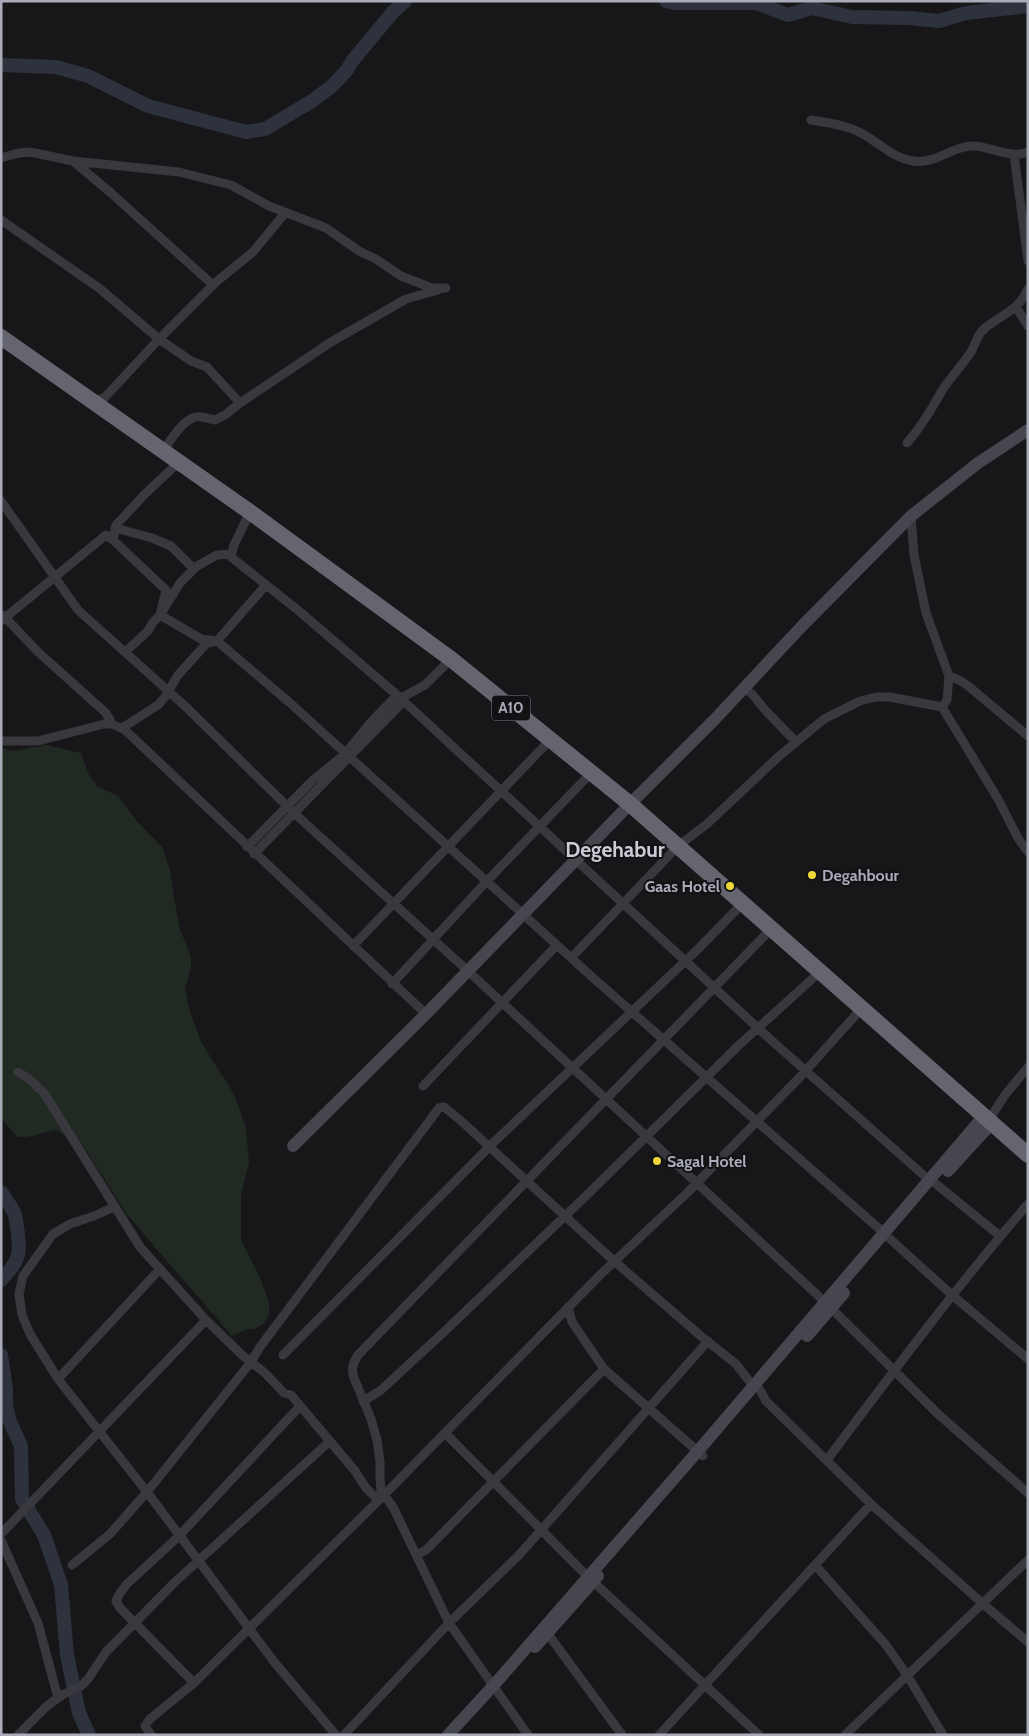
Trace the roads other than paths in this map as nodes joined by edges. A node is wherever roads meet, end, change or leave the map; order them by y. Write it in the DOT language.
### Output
graph roads {
  1 [pos="812,120"];
  2 [pos="1028,152"];
  3 [pos="1014,154"];
  4 [pos="1,158"];
  5 [pos="73,161"];
  6 [pos="285,213"];
  7 [pos="1,220"];
  8 [pos="1028,261"];
  9 [pos="213,285"];
  10 [pos="1028,289"];
  11 [pos="1016,308"];
  12 [pos="1028,326"];
  13 [pos="1,337"];
  14 [pos="159,339"];
  15 [pos="91,401"];
  16 [pos="240,403"];
  17 [pos="1028,430"];
  18 [pos="907,443"];
  19 [pos="163,451"];
  20 [pos="179,462"];
  21 [pos="1,501"];
  22 [pos="250,512"];
  23 [pos="911,516"];
  24 [pos="115,528"];
  25 [pos="113,540"];
  26 [pos="231,554"];
  27 [pos="194,569"];
  28 [pos="55,577"];
  29 [pos="266,585"];
  30 [pos="160,615"];
  31 [pos="3,618"];
  32 [pos="217,640"];
  33 [pos="125,652"];
  34 [pos="451,659"];
  35 [pos="949,676"];
  36 [pos="744,688"];
  37 [pos="169,691"];
  38 [pos="401,698"];
  39 [pos="942,707"];
  40 [pos="112,724"];
  41 [pos="122,728"];
  42 [pos="1028,736"];
  43 [pos="550,740"];
  44 [pos="1,741"];
  45 [pos="796,742"];
  46 [pos="347,755"];
  47 [pos="591,773"];
  48 [pos="502,791"];
  49 [pos="630,804"];
  50 [pos="290,810"];
  51 [pos="540,826"];
  52 [pos="448,846"];
  53 [pos="678,846"];
  54 [pos="251,850"];
  55 [pos="1028,852"];
  56 [pos="576,860"];
  57 [pos="487,881"];
  58 [pos="623,903"];
  59 [pos="743,903"];
  60 [pos="393,904"];
  61 [pos="523,914"];
  62 [pos="772,928"];
  63 [pos="433,940"];
  64 [pos="557,945"];
  65 [pos="353,946"];
  66 [pos="571,958"];
  67 [pos="686,961"];
  68 [pos="468,971"];
  69 [pos="821,971"];
  70 [pos="392,984"];
  71 [pos="714,988"];
  72 [pos="502,1003"];
  73 [pos="862,1008"];
  74 [pos="632,1012"];
  75 [pos="426,1014"];
  76 [pos="758,1028"];
  77 [pos="664,1040"];
  78 [pos="1028,1067"];
  79 [pos="572,1068"];
  80 [pos="805,1071"];
  81 [pos="18,1072"];
  82 [pos="706,1077"];
  83 [pos="423,1086"];
  84 [pos="606,1099"];
  85 [pos="757,1121"];
  86 [pos="988,1121"];
  87 [pos="646,1137"];
  88 [pos="293,1146"];
  89 [pos="490,1147"];
  90 [pos="1028,1155"];
  91 [pos="526,1181"];
  92 [pos="932,1182"];
  93 [pos="696,1184"];
  94 [pos="1028,1204"];
  95 [pos="114,1207"];
  96 [pos="565,1216"];
  97 [pos="887,1236"];
  98 [pos="1000,1236"];
  99 [pos="614,1261"];
  100 [pos="160,1269"];
  101 [pos="952,1295"];
  102 [pos="828,1305"];
  103 [pos="568,1307"];
  104 [pos="206,1320"];
  105 [pos="708,1341"];
  106 [pos="284,1355"];
  107 [pos="1028,1359"];
  108 [pos="251,1362"];
  109 [pos="604,1369"];
  110 [pos="894,1370"];
  111 [pos="58,1379"];
  112 [pos="756,1388"];
  113 [pos="363,1401"];
  114 [pos="300,1406"];
  115 [pos="649,1408"];
  116 [pos="100,1432"];
  117 [pos="444,1433"];
  118 [pos="330,1441"];
  119 [pos="700,1453"];
  120 [pos="827,1460"];
  121 [pos="492,1481"];
  122 [pos="147,1492"];
  123 [pos="1028,1493"];
  124 [pos="381,1497"];
  125 [pos="871,1504"];
  126 [pos="541,1530"];
  127 [pos="1,1534"];
  128 [pos="179,1536"];
  129 [pos="1,1540"];
  130 [pos="416,1555"];
  131 [pos="198,1560"];
  132 [pos="1028,1560"];
  133 [pos="72,1565"];
  134 [pos="815,1565"];
  135 [pos="591,1579"];
  136 [pos="982,1603"];
  137 [pos="135,1623"];
  138 [pos="449,1623"];
  139 [pos="249,1628"];
  140 [pos="548,1634"];
  141 [pos="1028,1642"];
  142 [pos="907,1675"];
  143 [pos="194,1683"];
  144 [pos="705,1684"];
  145 [pos="493,1687"];
  146 [pos="58,1698"];
  147 [pos="18,1735"];
  148 [pos="151,1735"];
  149 [pos="336,1735"];
  150 [pos="344,1735"];
  151 [pos="448,1735"];
  152 [pos="454,1735"];
  153 [pos="528,1735"];
  154 [pos="622,1735"];
  155 [pos="659,1735"];
  156 [pos="759,1735"];
  157 [pos="845,1735"];
  158 [pos="943,1735"];
  1 -- 3 [label="street"];
  2 -- 3 [label="street"];
  3 -- 8 [label="street"];
  4 -- 5 [label="street"];
  5 -- 6 [label="street"];
  5 -- 9 [label="street"];
  6 -- 9 [label="street"];
  6 -- 16 [label="street"];
  7 -- 14 [label="street"];
  9 -- 14 [label="street"];
  10 -- 11 [label="street"];
  11 -- 12 [label="street"];
  11 -- 18 [label="street"];
  13 -- 15 [label="highway, A10"];
  14 -- 15 [label="street"];
  14 -- 16 [label="street"];
  15 -- 19 [label="highway, A10"];
  16 -- 19 [label="street"];
  17 -- 23 [label="street"];
  19 -- 20 [label="highway, A10"];
  20 -- 22 [label="highway, A10"];
  20 -- 24 [label="street"];
  21 -- 28 [label="street"];
  22 -- 26 [label="street"];
  22 -- 34 [label="highway, A10"];
  23 -- 35 [label="street"];
  23 -- 36 [label="street"];
  24 -- 25 [label="street"];
  24 -- 27 [label="street"];
  25 -- 28 [label="street"];
  25 -- 30 [label="street"];
  26 -- 27 [label="street"];
  26 -- 29 [label="street"];
  27 -- 30 [label="street"];
  28 -- 31 [label="street"];
  28 -- 33 [label="street"];
  29 -- 32 [label="street"];
  29 -- 38 [label="street"];
  30 -- 32 [label="street"];
  30 -- 33 [label="street"];
  31 -- 40 [label="street"];
  32 -- 37 [label="street"];
  32 -- 46 [label="street"];
  33 -- 37 [label="street"];
  34 -- 38 [label="street"];
  34 -- 43 [label="highway, A10"];
  35 -- 39 [label="street"];
  35 -- 42 [label="street"];
  36 -- 45 [label="street"];
  36 -- 49 [label="street"];
  37 -- 41 [label="street"];
  37 -- 50 [label="street"];
  38 -- 46 [label="street"];
  38 -- 48 [label="street"];
  39 -- 45 [label="street"];
  39 -- 55 [label="street"];
  40 -- 41 [label="street"];
  40 -- 44 [label="street"];
  41 -- 54 [label="street"];
  43 -- 47 [label="highway, A10"];
  43 -- 48 [label="street"];
  45 -- 53 [label="street"];
  46 -- 50 [label="street"];
  46 -- 52 [label="street"];
  47 -- 49 [label="highway, A10"];
  47 -- 51 [label="street"];
  48 -- 51 [label="street"];
  48 -- 52 [label="street"];
  49 -- 53 [label="highway, A10"];
  49 -- 56 [label="street"];
  50 -- 54 [label="street"];
  50 -- 60 [label="street"];
  51 -- 56 [label="street"];
  51 -- 57 [label="street"];
  52 -- 57 [label="street"];
  52 -- 60 [label="street"];
  53 -- 58 [label="street"];
  53 -- 59 [label="highway, A10"];
  54 -- 65 [label="street"];
  56 -- 58 [label="street"];
  56 -- 61 [label="street"];
  57 -- 61 [label="street"];
  57 -- 63 [label="street"];
  58 -- 66 [label="street"];
  58 -- 67 [label="street"];
  59 -- 62 [label="highway, A10"];
  59 -- 67 [label="street"];
  60 -- 63 [label="street"];
  60 -- 65 [label="street"];
  61 -- 64 [label="street"];
  61 -- 68 [label="street"];
  62 -- 69 [label="highway, A10"];
  62 -- 71 [label="street"];
  63 -- 68 [label="street"];
  63 -- 70 [label="street"];
  64 -- 66 [label="street"];
  64 -- 72 [label="street"];
  65 -- 70 [label="street"];
  66 -- 74 [label="street"];
  67 -- 71 [label="street"];
  67 -- 74 [label="street"];
  68 -- 72 [label="street"];
  68 -- 75 [label="street"];
  69 -- 73 [label="highway, A10"];
  69 -- 76 [label="street"];
  70 -- 75 [label="street"];
  71 -- 76 [label="street"];
  71 -- 77 [label="street"];
  72 -- 79 [label="street"];
  72 -- 83 [label="street"];
  73 -- 80 [label="street"];
  73 -- 86 [label="highway, A10"];
  74 -- 77 [label="street"];
  74 -- 79 [label="street"];
  75 -- 88 [label="street"];
  76 -- 80 [label="street"];
  76 -- 82 [label="street"];
  77 -- 82 [label="street"];
  77 -- 84 [label="street"];
  78 -- 86 [label="street"];
  79 -- 84 [label="street"];
  79 -- 89 [label="street"];
  80 -- 85 [label="street"];
  80 -- 92 [label="street"];
  81 -- 95 [label="street"];
  82 -- 85 [label="street"];
  82 -- 87 [label="street"];
  84 -- 87 [label="street"];
  84 -- 91 [label="street"];
  85 -- 93 [label="street"];
  85 -- 97 [label="street"];
  86 -- 90 [label="highway, A10"];
  86 -- 92 [label="street"];
  87 -- 93 [label="street"];
  87 -- 96 [label="street"];
  89 -- 91 [label="street"];
  89 -- 106 [label="street"];
  89 -- 108 [label="street"];
  91 -- 96 [label="street"];
  91 -- 113 [label="street"];
  92 -- 97 [label="street"];
  92 -- 98 [label="street"];
  93 -- 99 [label="street"];
  93 -- 102 [label="street"];
  94 -- 98 [label="street"];
  95 -- 100 [label="street"];
  95 -- 111 [label="street"];
  96 -- 99 [label="street"];
  96 -- 113 [label="street"];
  97 -- 101 [label="street"];
  97 -- 102 [label="street"];
  98 -- 101 [label="street"];
  99 -- 103 [label="street"];
  99 -- 105 [label="street"];
  100 -- 104 [label="street"];
  100 -- 111 [label="street"];
  101 -- 107 [label="street"];
  101 -- 110 [label="street"];
  102 -- 110 [label="street"];
  102 -- 112 [label="street"];
  103 -- 109 [label="street"];
  103 -- 117 [label="street"];
  104 -- 108 [label="street"];
  104 -- 116 [label="street"];
  105 -- 112 [label="street"];
  105 -- 115 [label="street"];
  108 -- 114 [label="street"];
  108 -- 122 [label="street"];
  109 -- 115 [label="street"];
  109 -- 121 [label="street"];
  110 -- 120 [label="street"];
  110 -- 123 [label="street"];
  111 -- 116 [label="street"];
  112 -- 119 [label="street"];
  112 -- 120 [label="street"];
  113 -- 124 [label="street"];
  114 -- 118 [label="street"];
  114 -- 128 [label="street"];
  115 -- 119 [label="street"];
  115 -- 126 [label="street"];
  116 -- 122 [label="street"];
  116 -- 127 [label="street"];
  117 -- 121 [label="street"];
  117 -- 124 [label="street"];
  118 -- 124 [label="street"];
  118 -- 131 [label="street"];
  119 -- 135 [label="street"];
  120 -- 125 [label="street"];
  121 -- 126 [label="street"];
  121 -- 130 [label="street"];
  122 -- 128 [label="street"];
  122 -- 133 [label="street"];
  124 -- 130 [label="street"];
  124 -- 139 [label="street"];
  125 -- 134 [label="street"];
  125 -- 136 [label="street"];
  126 -- 135 [label="street"];
  126 -- 138 [label="street"];
  128 -- 131 [label="street"];
  128 -- 137 [label="street"];
  129 -- 146 [label="street"];
  130 -- 138 [label="street"];
  131 -- 137 [label="street"];
  131 -- 139 [label="street"];
  132 -- 136 [label="street"];
  134 -- 142 [label="street"];
  134 -- 144 [label="street"];
  135 -- 140 [label="street"];
  135 -- 144 [label="street"];
  135 -- 145 [label="street"];
  136 -- 141 [label="street"];
  136 -- 142 [label="street"];
  137 -- 143 [label="street"];
  137 -- 146 [label="street"];
  138 -- 145 [label="street"];
  138 -- 150 [label="street"];
  139 -- 143 [label="street"];
  139 -- 149 [label="street"];
  140 -- 145 [label="street"];
  140 -- 154 [label="street"];
  142 -- 157 [label="street"];
  142 -- 158 [label="street"];
  143 -- 148 [label="street"];
  144 -- 155 [label="street"];
  144 -- 156 [label="street"];
  145 -- 151 [label="street"];
  145 -- 152 [label="street"];
  145 -- 153 [label="street"];
  146 -- 147 [label="street"];
}
